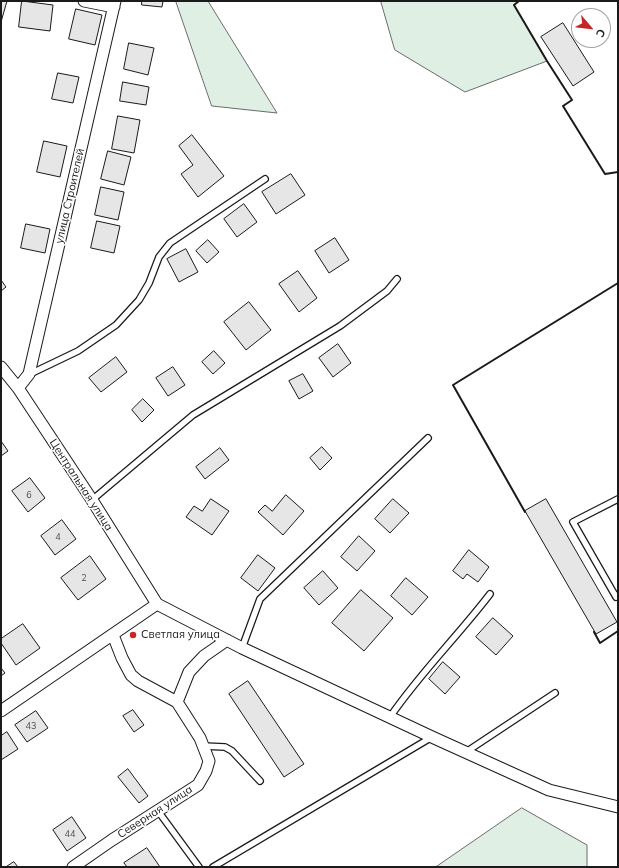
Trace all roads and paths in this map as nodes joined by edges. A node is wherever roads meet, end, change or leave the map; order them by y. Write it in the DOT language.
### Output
graph roads {
  1 [pos="84,1"];
  2 [pos="114,4"];
  3 [pos="265,178"];
  4 [pos="397,278"];
  5 [pos="1,367"];
  6 [pos="29,374"];
  7 [pos="18,388"];
  8 [pos="428,438"];
  9 [pos="618,499"];
  10 [pos="92,500"];
  11 [pos="490,594"];
  12 [pos="618,595"];
  13 [pos="157,604"];
  14 [pos="113,635"];
  15 [pos="227,640"];
  16 [pos="242,648"];
  17 [pos="555,693"];
  18 [pos="177,702"];
  19 [pos="1,711"];
  20 [pos="390,717"];
  21 [pos="432,737"];
  22 [pos="203,746"];
  23 [pos="466,752"];
  24 [pos="260,781"];
  25 [pos="618,807"];
  26 [pos="158,811"];
  27 [pos="73,867"];
  28 [pos="199,867"];
  29 [pos="213,867"];
  1 -- 2 [label="street"];
  2 -- 6 [label="street, улица Строителей"];
  3 -- 6 [label="lane"];
  4 -- 10 [label="lane"];
  5 -- 7 [label="street, Центральная улица"];
  6 -- 7 [label="street, улица Строителей"];
  7 -- 10 [label="street, Центральная улица"];
  8 -- 16 [label="lane"];
  9 -- 12 [label="lane"];
  10 -- 13 [label="street, Центральная улица"];
  11 -- 20 [label="lane"];
  13 -- 14 [label="street"];
  13 -- 15 [label="street"];
  14 -- 18 [label="street, Северная улица"];
  14 -- 19 [label="street"];
  15 -- 16 [label="street"];
  15 -- 18 [label="street"];
  16 -- 20 [label="street"];
  17 -- 23 [label="lane"];
  18 -- 22 [label="street, Северная улица"];
  20 -- 21 [label="street"];
  21 -- 23 [label="street"];
  21 -- 29 [label="lane"];
  22 -- 24 [label="lane"];
  22 -- 26 [label="street, Северная улица"];
  23 -- 25 [label="street"];
  26 -- 27 [label="street, Северная улица"];
  26 -- 28 [label="lane"];
}
